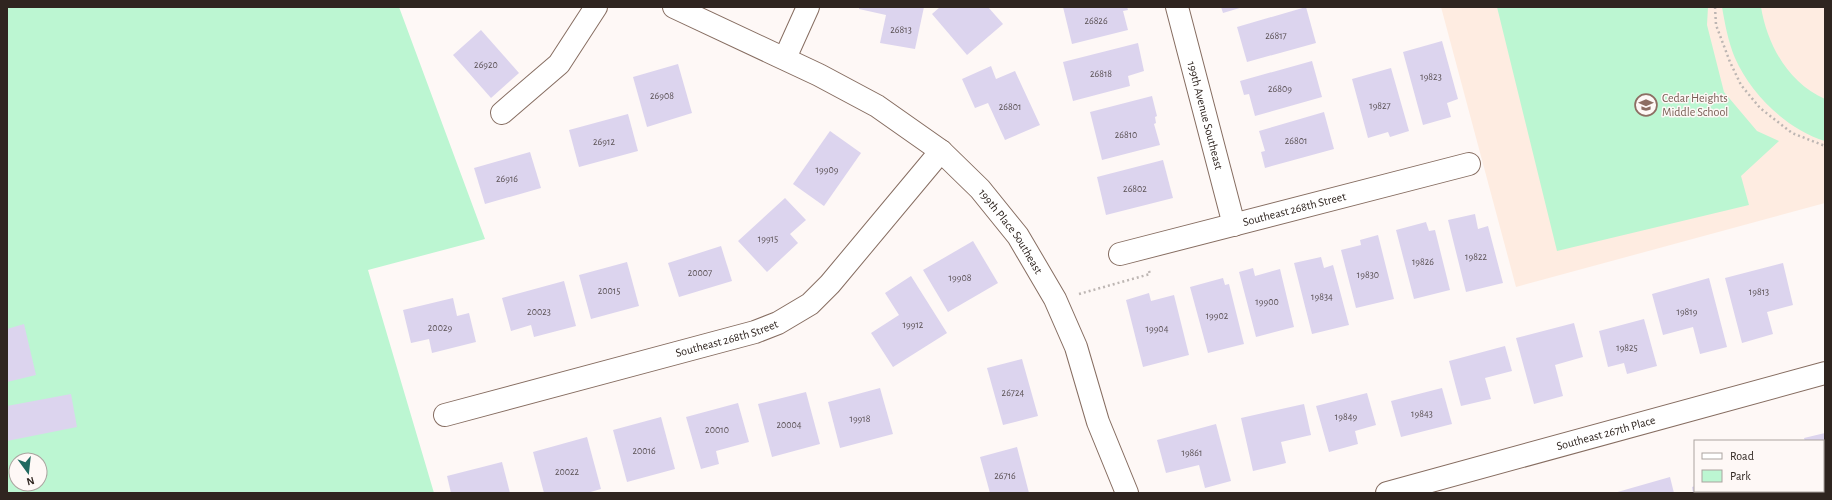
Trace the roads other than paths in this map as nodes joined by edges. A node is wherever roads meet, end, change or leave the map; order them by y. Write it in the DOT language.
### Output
graph roads {
  1 [pos="596,7"];
  2 [pos="674,7"];
  3 [pos="808,7"];
  4 [pos="1177,7"];
  5 [pos="785,58"];
  6 [pos="502,114"];
  7 [pos="941,151"];
  8 [pos="1469,164"];
  9 [pos="1234,225"];
  10 [pos="1120,254"];
  11 [pos="1825,373"];
  12 [pos="445,415"];
  13 [pos="1127,493"];
  14 [pos="1387,493"];
  1 -- 6 [label="street"];
  2 -- 5 [label="street, 199th Place Southeast"];
  3 -- 5 [label="street"];
  4 -- 9 [label="street, 199th Avenue Southeast"];
  5 -- 7 [label="street, 199th Place Southeast"];
  7 -- 12 [label="street, Southeast 268th Street"];
  7 -- 13 [label="street, 199th Place Southeast"];
  8 -- 9 [label="street, Southeast 268th Street"];
  9 -- 10 [label="street, Southeast 268th Street"];
  11 -- 14 [label="street, Southeast 267th Place"];
}
